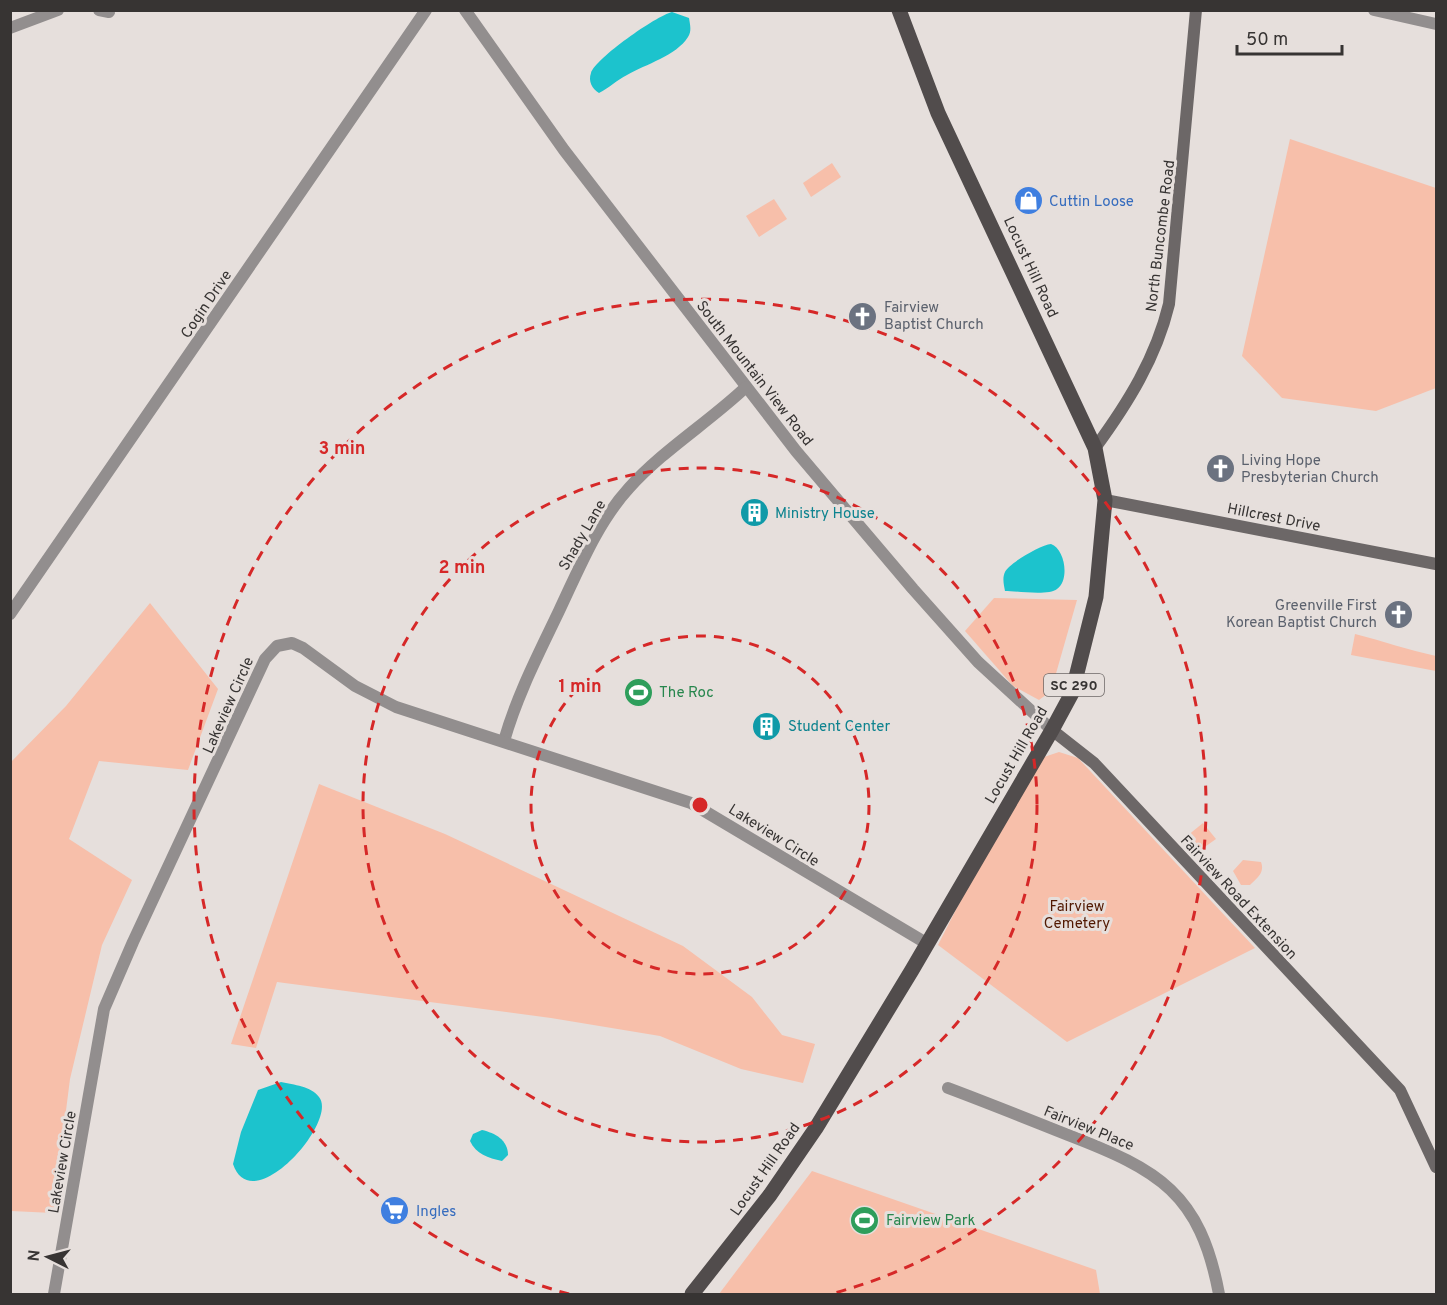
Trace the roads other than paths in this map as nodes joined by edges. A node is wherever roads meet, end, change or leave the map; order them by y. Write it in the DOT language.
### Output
graph roads {
  1 [pos="58,10"];
  2 [pos="426,10"];
  3 [pos="465,10"];
  4 [pos="898,10"];
  5 [pos="1196,10"];
  6 [pos="1374,10"];
  7 [pos="1437,24"];
  8 [pos="10,28"];
  9 [pos="746,387"];
  10 [pos="1095,448"];
  11 [pos="1105,500"];
  12 [pos="1437,564"];
  13 [pos="10,614"];
  14 [pos="1052,730"];
  15 [pos="504,741"];
  16 [pos="926,943"];
  17 [pos="948,1088"];
  18 [pos="1437,1167"];
  19 [pos="54,1294"];
  20 [pos="692,1294"];
  21 [pos="1219,1294"];
  1 -- 8 [label="street"];
  2 -- 13 [label="street, Cogin Drive"];
  3 -- 9 [label="street, South Mountain View Road"];
  4 -- 10 [label="main road, Locust Hill Road / SC 290"];
  5 -- 10 [label="street, North Buncombe Road"];
  6 -- 7 [label="street"];
  9 -- 14 [label="street, South Mountain View Road"];
  9 -- 15 [label="street, Shady Lane"];
  10 -- 11 [label="main road, Locust Hill Road / SC 290"];
  11 -- 12 [label="street, Hillcrest Drive"];
  11 -- 14 [label="main road, Locust Hill Road / SC 290"];
  14 -- 16 [label="main road, Locust Hill Road / SC 290"];
  14 -- 18 [label="street, Fairview Road Extension"];
  15 -- 16 [label="street, Lakeview Circle"];
  15 -- 19 [label="street, Lakeview Circle"];
  16 -- 20 [label="main road, Locust Hill Road / SC 290"];
  17 -- 21 [label="street, Fairview Place"];
}
